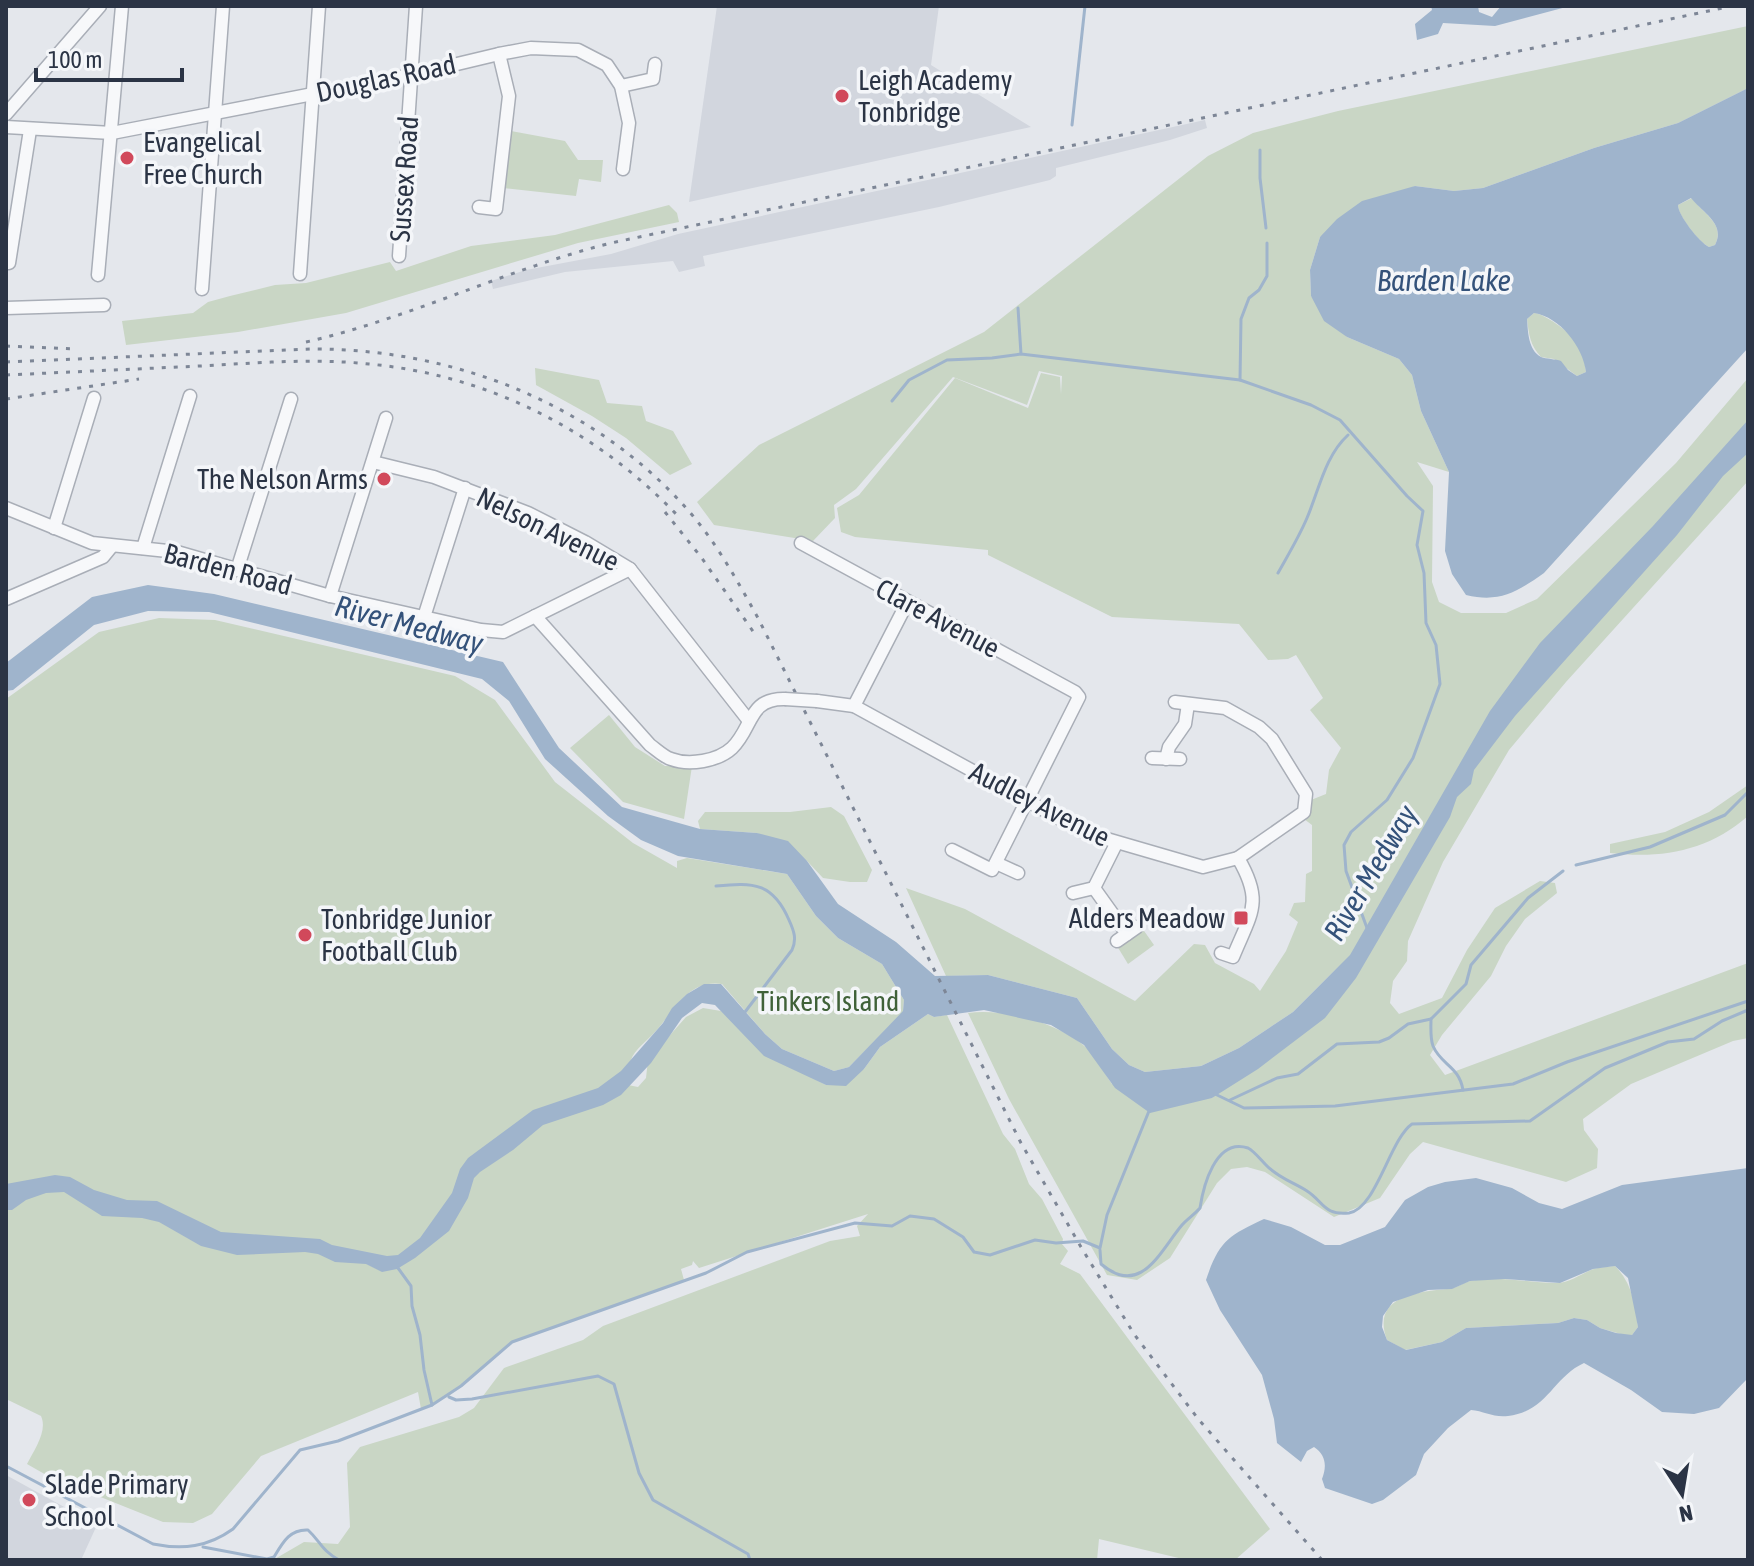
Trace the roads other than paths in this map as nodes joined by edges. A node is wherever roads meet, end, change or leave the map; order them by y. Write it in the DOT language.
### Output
graph roads {
  1 [pos="100,6"];
  2 [pos="122,6"];
  3 [pos="223,6"];
  4 [pos="319,6"];
  5 [pos="416,6"];
  6 [pos="499,54"];
  7 [pos="655,64"];
  8 [pos="411,75"];
  9 [pos="653,79"];
  10 [pos="667,81"];
  11 [pos="621,86"];
  12 [pos="313,94"];
  13 [pos="6,114"];
  14 [pos="214,114"];
  15 [pos="6,127"];
  16 [pos="30,130"];
  17 [pos="112,133"];
  18 [pos="623,169"];
  19 [pos="479,207"];
  20 [pos="399,256"];
  21 [pos="9,263"];
  22 [pos="300,274"];
  23 [pos="98,275"];
  24 [pos="202,289"];
  25 [pos="104,305"];
  26 [pos="6,308"];
  27 [pos="190,396"];
  28 [pos="94,398"];
  29 [pos="291,399"];
  30 [pos="386,418"];
  31 [pos="373,462"];
  32 [pos="465,488"];
  33 [pos="6,508"];
  34 [pos="54,528"];
  35 [pos="801,543"];
  36 [pos="112,546"];
  37 [pos="143,548"];
  38 [pos="630,569"];
  39 [pos="237,570"];
  40 [pos="330,596"];
  41 [pos="6,599"];
  42 [pos="907,603"];
  43 [pos="535,616"];
  44 [pos="424,617"];
  45 [pos="854,706"];
  46 [pos="749,721"];
  47 [pos="1152,758"];
  48 [pos="1166,759"];
  49 [pos="1180,759"];
  50 [pos="1027,801"];
  51 [pos="1116,844"];
  52 [pos="958,857"];
  53 [pos="1238,858"];
  54 [pos="994,866"];
  55 [pos="1018,873"];
  56 [pos="1094,888"];
  57 [pos="1073,893"];
  58 [pos="1127,934"];
  59 [pos="1221,953"];
  1 -- 13 [label="street"];
  2 -- 17 [label="street"];
  3 -- 14 [label="street"];
  4 -- 12 [label="street"];
  5 -- 8 [label="street, Sussex Road"];
  6 -- 8 [label="street, Douglas Road"];
  6 -- 11 [label="street, Douglas Road"];
  6 -- 19 [label="street"];
  7 -- 9 [label="street"];
  8 -- 12 [label="street, Douglas Road"];
  8 -- 20 [label="street, Sussex Road"];
  9 -- 10 [label="street"];
  9 -- 11 [label="street"];
  11 -- 18 [label="street"];
  12 -- 14 [label="street, Douglas Road"];
  12 -- 22 [label="street"];
  14 -- 17 [label="street, Douglas Road"];
  14 -- 24 [label="street"];
  15 -- 16 [label="street, Douglas Road"];
  16 -- 17 [label="street, Douglas Road"];
  16 -- 21 [label="street"];
  17 -- 23 [label="street"];
  25 -- 26 [label="street"];
  27 -- 37 [label="street"];
  28 -- 34 [label="street"];
  29 -- 39 [label="street"];
  30 -- 31 [label="street"];
  31 -- 32 [label="street, Nelson Avenue"];
  31 -- 40 [label="street"];
  32 -- 38 [label="street, Nelson Avenue"];
  32 -- 44 [label="street"];
  33 -- 34 [label="street, Barden Road"];
  34 -- 36 [label="street, Barden Road"];
  35 -- 42 [label="street, Clare Avenue"];
  36 -- 37 [label="street, Barden Road"];
  36 -- 41 [label="street"];
  37 -- 39 [label="street, Barden Road"];
  38 -- 43 [label="street, Barden Road"];
  38 -- 46 [label="street, Nelson Avenue"];
  39 -- 40 [label="street, Barden Road"];
  40 -- 44 [label="street, Barden Road"];
  42 -- 45 [label="street"];
  42 -- 50 [label="street, Clare Avenue"];
  43 -- 44 [label="street, Barden Road"];
  43 -- 46 [label="street, Audley Avenue"];
  45 -- 46 [label="street, Audley Avenue, bridge"];
  45 -- 50 [label="street, Audley Avenue"];
  47 -- 48 [label="street"];
  48 -- 49 [label="street"];
  48 -- 53 [label="street, Audley Avenue"];
  50 -- 51 [label="street, Audley Avenue"];
  50 -- 54 [label="street"];
  51 -- 53 [label="street, Audley Avenue"];
  51 -- 56 [label="street"];
  52 -- 54 [label="street"];
  53 -- 59 [label="street"];
  54 -- 55 [label="street"];
  56 -- 57 [label="street"];
  56 -- 58 [label="street"];
}
